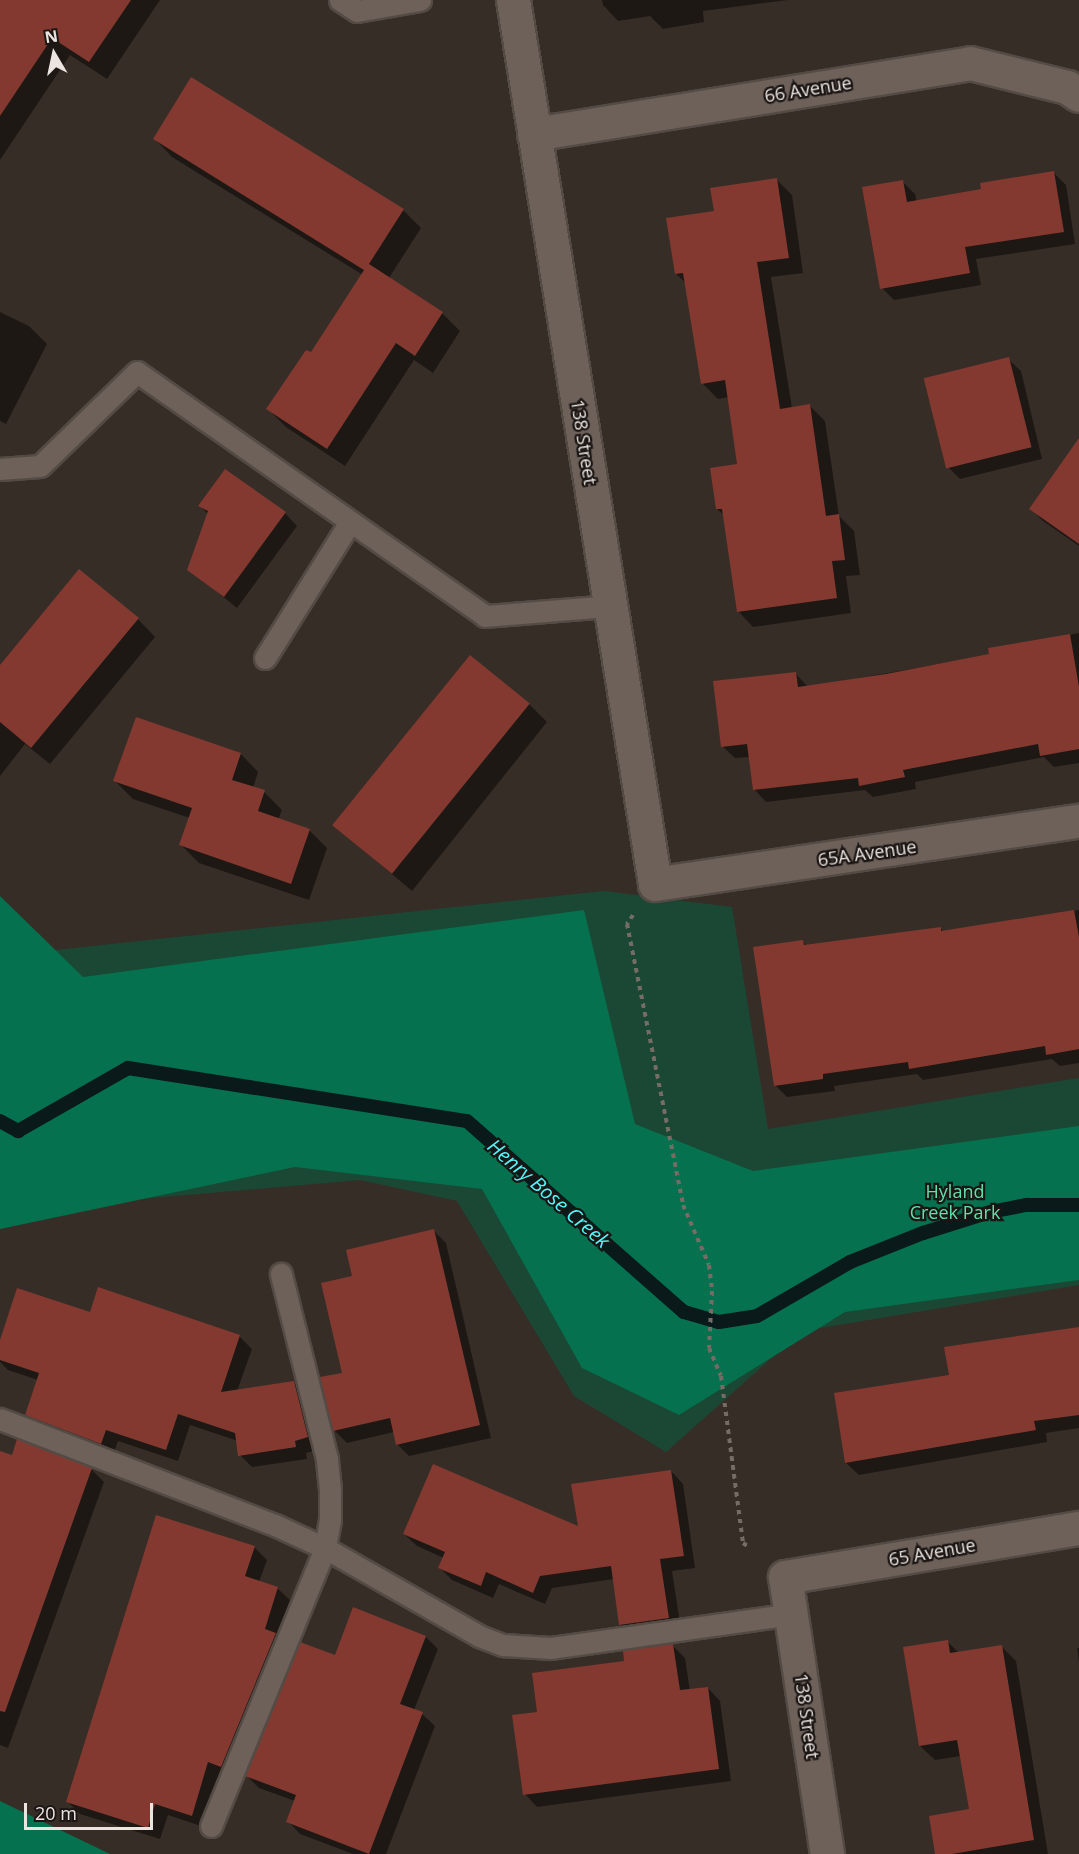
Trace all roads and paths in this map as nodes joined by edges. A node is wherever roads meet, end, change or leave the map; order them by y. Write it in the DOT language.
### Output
graph roads {
  1 [pos="340,0"];
  2 [pos="420,0"];
  3 [pos="513,0"];
  4 [pos="1079,95"];
  5 [pos="534,134"];
  6 [pos="0,469"];
  7 [pos="350,522"];
  8 [pos="610,606"];
  9 [pos="265,658"];
  10 [pos="1079,821"];
  11 [pos="656,884"];
  12 [pos="635,913"];
  13 [pos="282,1274"];
  14 [pos="0,1419"];
  15 [pos="1079,1527"];
  16 [pos="749,1547"];
  17 [pos="325,1548"];
  18 [pos="785,1577"];
  19 [pos="792,1614"];
  20 [pos="211,1826"];
  21 [pos="827,1854"];
  1 -- 2 [label="lane"];
  3 -- 5 [label="street, 138 Street"];
  4 -- 5 [label="street, 66 Avenue"];
  5 -- 8 [label="street, 138 Street"];
  6 -- 7 [label="lane"];
  7 -- 8 [label="lane"];
  7 -- 9 [label="lane"];
  8 -- 11 [label="street, 138 Street"];
  10 -- 11 [label="street, 65A Avenue"];
  12 -- 16 [label="path"];
  13 -- 17 [label="lane"];
  14 -- 17 [label="lane"];
  15 -- 18 [label="street, 65 Avenue"];
  17 -- 19 [label="lane"];
  17 -- 20 [label="lane"];
  18 -- 19 [label="street, 138 Street"];
  19 -- 21 [label="street, 138 Street"];
}
